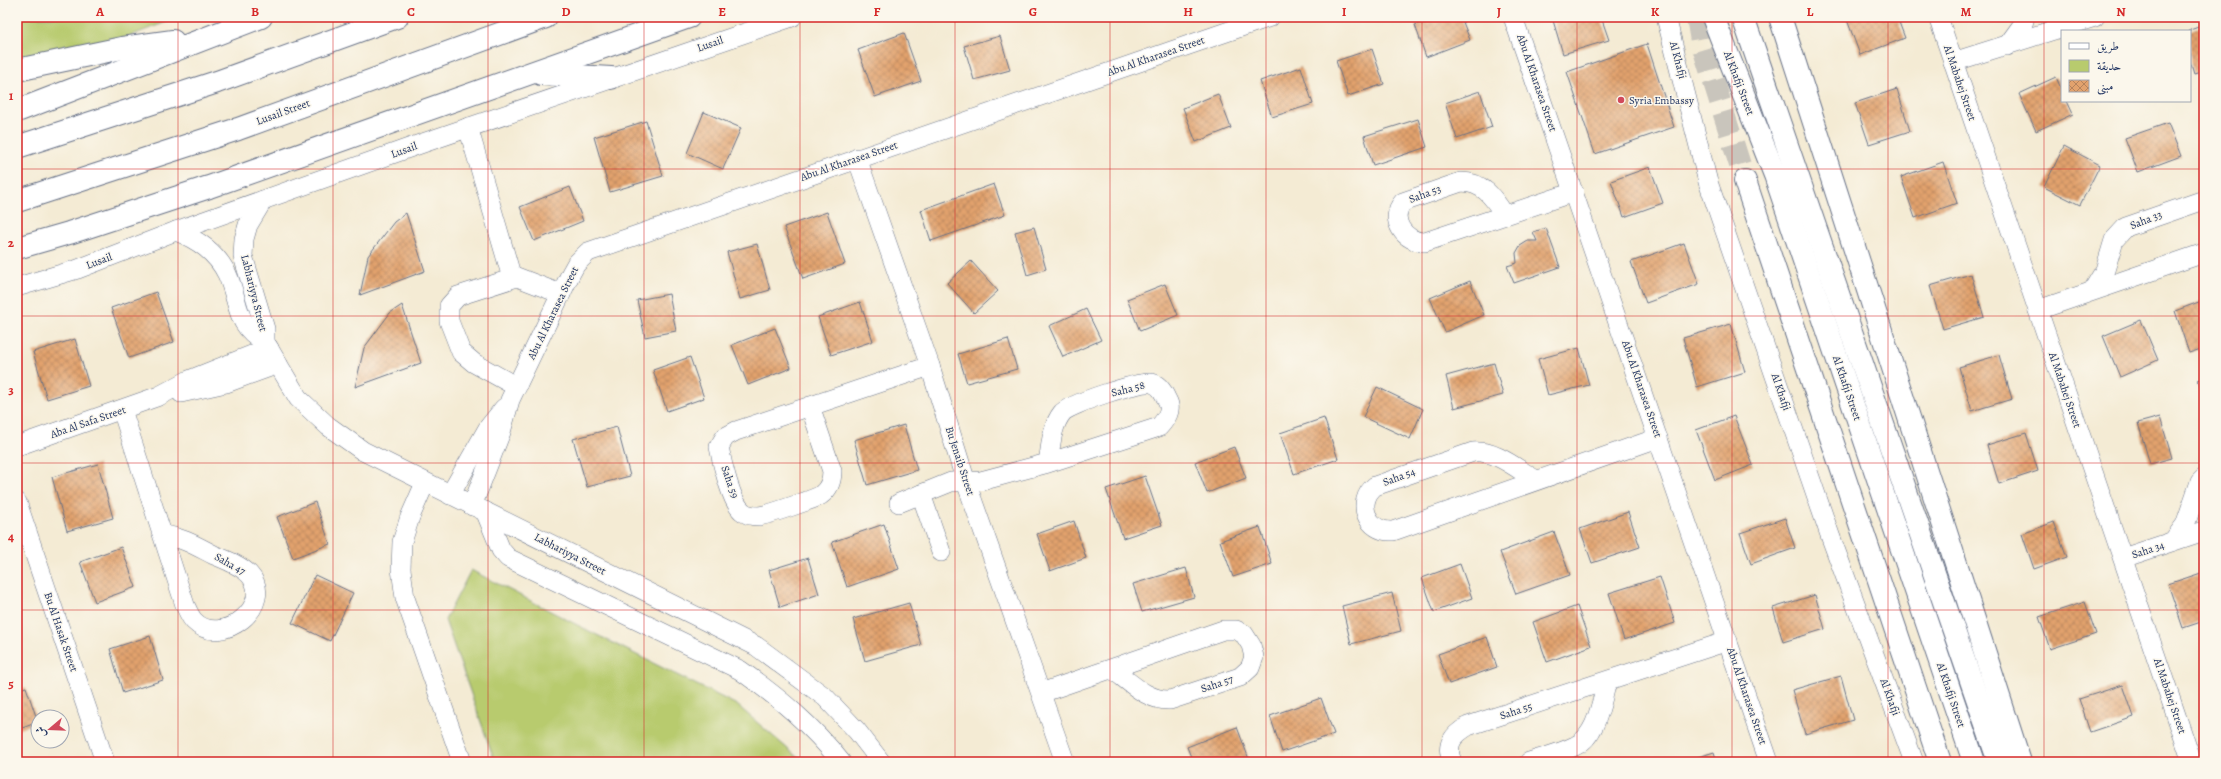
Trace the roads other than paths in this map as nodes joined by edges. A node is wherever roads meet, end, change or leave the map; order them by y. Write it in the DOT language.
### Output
graph roads {
  1 [pos="261,17"];
  2 [pos="397,17"];
  3 [pos="546,17"];
  4 [pos="689,17"];
  5 [pos="792,17"];
  6 [pos="1270,17"];
  7 [pos="1514,17"];
  8 [pos="1666,17"];
  9 [pos="1713,17"];
  10 [pos="1743,17"];
  11 [pos="1780,17"];
  12 [pos="1938,17"];
  13 [pos="2025,17"];
  14 [pos="2028,17"];
  15 [pos="2095,17"];
  16 [pos="2047,34"];
  17 [pos="206,37"];
  18 [pos="2007,46"];
  19 [pos="1953,62"];
  20 [pos="17,70"];
  21 [pos="532,73"];
  22 [pos="611,78"];
  23 [pos="17,110"];
  24 [pos="468,127"];
  25 [pos="17,147"];
  26 [pos="858,158"];
  27 [pos="1745,181"];
  28 [pos="1574,192"];
  29 [pos="263,200"];
  30 [pos="2204,200"];
  31 [pos="17,202"];
  32 [pos="1504,214"];
  33 [pos="176,231"];
  34 [pos="17,248"];
  35 [pos="2204,253"];
  36 [pos="2107,262"];
  37 [pos="2134,277"];
  38 [pos="512,278"];
  39 [pos="17,287"];
  40 [pos="2093,290"];
  41 [pos="561,294"];
  42 [pos="2038,310"];
  43 [pos="271,351"];
  44 [pos="930,366"];
  45 [pos="514,394"];
  46 [pos="810,406"];
  47 [pos="122,410"];
  48 [pos="1658,438"];
  49 [pos="17,446"];
  50 [pos="1048,463"];
  51 [pos="2204,478"];
  52 [pos="1536,480"];
  53 [pos="966,482"];
  54 [pos="425,483"];
  55 [pos="921,494"];
  56 [pos="450,495"];
  57 [pos="17,502"];
  58 [pos="899,503"];
  59 [pos="479,509"];
  60 [pos="2198,510"];
  61 [pos="2204,531"];
  62 [pos="163,535"];
  63 [pos="2174,541"];
  64 [pos="941,552"];
  65 [pos="2123,558"];
  66 [pos="720,630"];
  67 [pos="1728,641"];
  68 [pos="698,650"];
  69 [pos="776,659"];
  70 [pos="1112,669"];
  71 [pos="1607,682"];
  72 [pos="1041,692"];
  73 [pos="774,694"];
  74 [pos="2196,759"];
  75 [pos="105,762"];
  76 [pos="462,762"];
  77 [pos="840,762"];
  78 [pos="881,762"];
  79 [pos="1065,762"];
  80 [pos="1452,762"];
  81 [pos="1529,762"];
  82 [pos="1769,762"];
  83 [pos="1914,762"];
  84 [pos="1940,762"];
  85 [pos="1974,762"];
  86 [pos="1999,762"];
  87 [pos="2020,762"];
  1 -- 17 [label="highway"];
  2 -- 25 [label="highway"];
  3 -- 31 [label="highway, Lusail Street"];
  4 -- 21 [label="highway"];
  5 -- 22 [label="street, Lusail"];
  6 -- 26 [label="street, Abu Al Kharasea Street"];
  7 -- 28 [label="street, Abu Al Kharasea Street"];
  8 -- 83 [label="street, Al Khafji"];
  9 -- 85 [label="highway, Al Khafji Street"];
  10 -- 86 [label="highway, Al Khafji Street"];
  11 -- 87 [label="highway"];
  12 -- 19 [label="street, Al Mabahej Street"];
  13 -- 18 [label="street"];
  14 -- 16 [label="street"];
  15 -- 16 [label="street"];
  16 -- 18 [label="street"];
  17 -- 20 [label="highway"];
  17 -- 23 [label="highway"];
  18 -- 19 [label="street"];
  19 -- 42 [label="street, Al Mabahej Street"];
  21 -- 22 [label="highway"];
  21 -- 34 [label="highway"];
  22 -- 24 [label="street, Lusail"];
  24 -- 29 [label="street, Lusail"];
  24 -- 38 [label="street"];
  26 -- 41 [label="street, Abu Al Kharasea Street"];
  26 -- 44 [label="street, Bu Jenaib Street"];
  27 -- 84 [label="highway"];
  28 -- 32 [label="street, Saha 53"];
  28 -- 48 [label="street, Abu Al Kharasea Street"];
  29 -- 33 [label="street, Lusail"];
  29 -- 43 [label="street, Labhariyya Street"];
  30 -- 36 [label="street, Saha 33"];
  32 -- 32 [label="street, Saha 53"];
  33 -- 39 [label="street, Lusail"];
  33 -- 43 [label="street, Labhariyya Street"];
  35 -- 37 [label="street"];
  36 -- 37 [label="street"];
  36 -- 40 [label="street, Saha 33"];
  37 -- 40 [label="street"];
  38 -- 41 [label="street"];
  38 -- 45 [label="street"];
  40 -- 42 [label="street"];
  41 -- 45 [label="street, Abu Al Kharasea Street"];
  42 -- 65 [label="street, Al Mabahej Street"];
  43 -- 47 [label="street, Aba Al Safa Street"];
  43 -- 54 [label="street, Labhariyya Street"];
  44 -- 46 [label="street, Saha 59"];
  44 -- 53 [label="street, Bu Jenaib Street"];
  45 -- 56 [label="street, Abu Al Kharasea Street"];
  45 -- 59 [label="street, Abu Al Kharasea Street"];
  46 -- 46 [label="street, Saha 59"];
  47 -- 49 [label="street, Aba Al Safa Street"];
  47 -- 62 [label="street, Saha 47"];
  48 -- 52 [label="street, Saha 54"];
  48 -- 67 [label="street, Abu Al Kharasea Street"];
  50 -- 50 [label="street, Saha 58"];
  50 -- 53 [label="street, Saha 58"];
  51 -- 60 [label="street, Saha 34"];
  52 -- 52 [label="street, Saha 54"];
  53 -- 55 [label="street, Saha 58"];
  53 -- 72 [label="street, Bu Jenaib Street"];
  54 -- 56 [label="street, Labhariyya Street"];
  54 -- 76 [label="street"];
  55 -- 58 [label="street, Saha 58"];
  55 -- 64 [label="street"];
  56 -- 59 [label="street, Labhariyya Street"];
  57 -- 75 [label="street, Bu Al Hasak Street"];
  59 -- 66 [label="street, Labhariyya Street"];
  59 -- 68 [label="street"];
  60 -- 63 [label="street, Saha 34"];
  61 -- 63 [label="street, Saha 34"];
  62 -- 62 [label="street, Saha 47"];
  63 -- 65 [label="street, Saha 34"];
  65 -- 74 [label="street, Al Mabahej Street"];
  66 -- 68 [label="street"];
  66 -- 69 [label="street, Labhariyya Street"];
  67 -- 71 [label="street, Saha 55"];
  67 -- 82 [label="street, Abu Al Kharasea Street"];
  68 -- 73 [label="street"];
  69 -- 73 [label="street"];
  69 -- 78 [label="street, Labhariyya Street"];
  70 -- 70 [label="street, Saha 57"];
  70 -- 72 [label="street, Saha 57"];
  71 -- 80 [label="street, Saha 55"];
  71 -- 81 [label="street"];
  72 -- 79 [label="street, Bu Jenaib Street"];
  73 -- 77 [label="street"];
}
